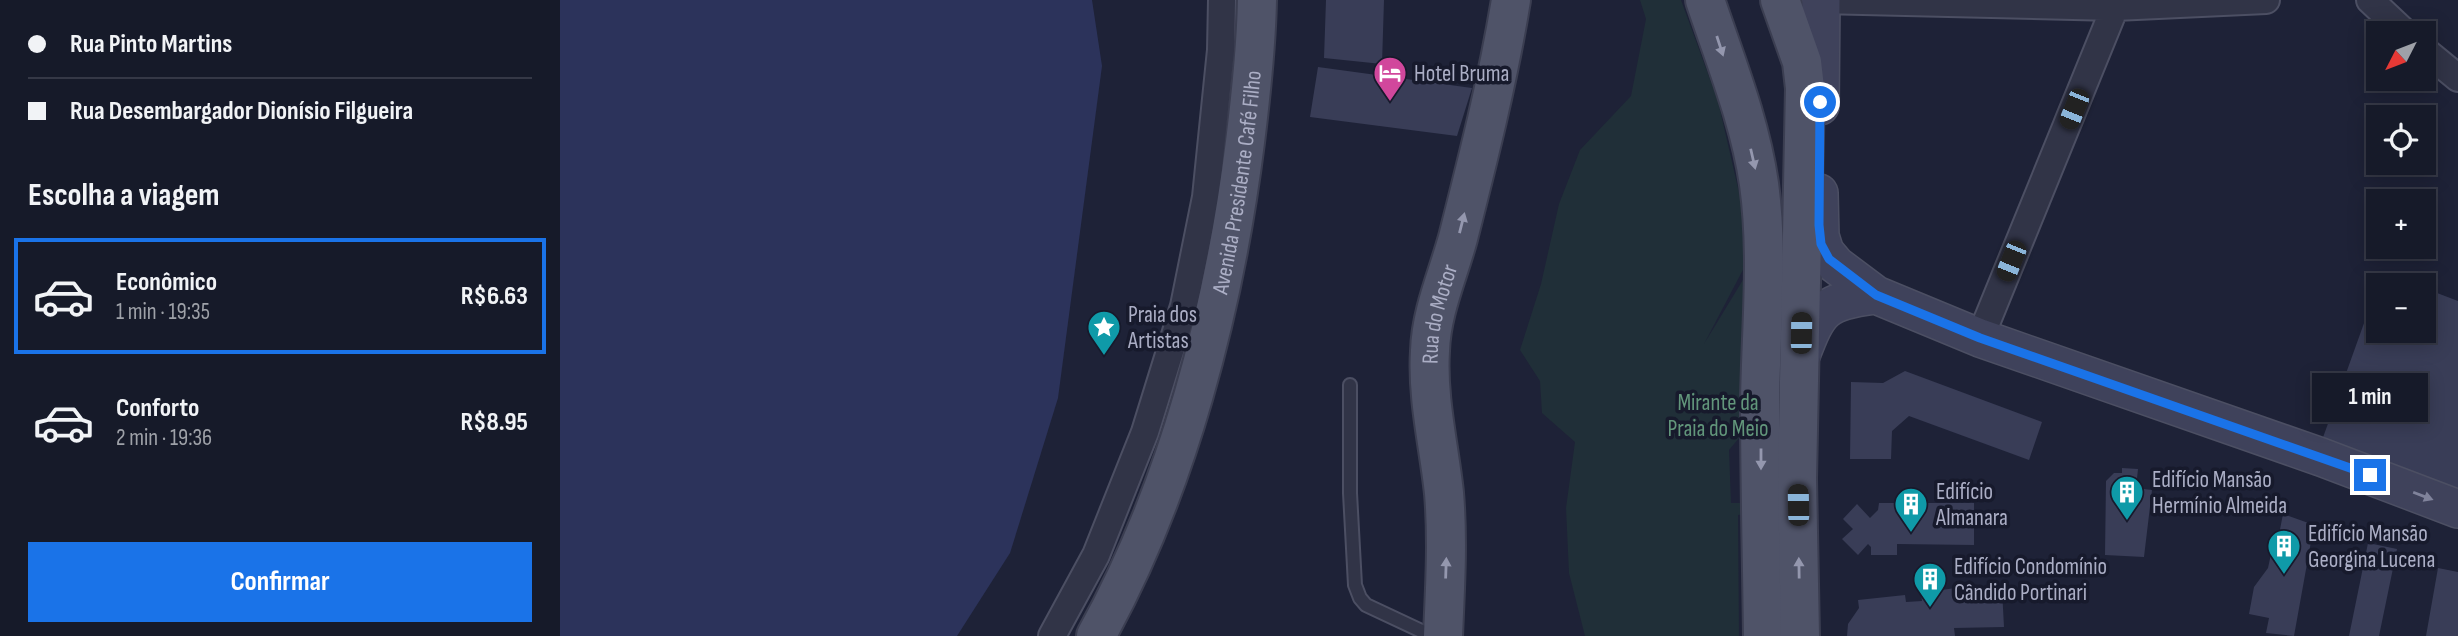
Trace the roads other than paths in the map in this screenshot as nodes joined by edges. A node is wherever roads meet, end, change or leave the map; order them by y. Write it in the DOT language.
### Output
graph roads {
  1 [pos="1222,0"];
  2 [pos="1257,0"];
  3 [pos="1511,0"];
  4 [pos="1705,0"];
  5 [pos="1780,0"];
  6 [pos="1821,0"];
  7 [pos="2266,0"];
  8 [pos="2370,0"];
  9 [pos="2115,4"];
  10 [pos="2392,21"];
  11 [pos="2436,60"];
  12 [pos="2458,78"];
  13 [pos="1876,295"];
  14 [pos="1980,338"];
  15 [pos="1800,358"];
  16 [pos="1350,385"];
  17 [pos="2458,509"];
  18 [pos="1052,636"];
  19 [pos="1096,636"];
  20 [pos="1432,636"];
  21 [pos="1443,636"];
  22 [pos="1763,636"];
  23 [pos="1800,636"];
  1 -- 18 [label="street"];
  2 -- 19 [label="main road, Avenida Presidente Café Filho"];
  21 -- 3 [label="main road, Rua do Motor, one-way"];
  4 -- 22 [label="main road, one-way"];
  5 -- 15 [label="main road"];
  6 -- 9 [label="street"];
  6 -- 13 [label="main road"];
  7 -- 9 [label="street"];
  8 -- 10 [label="street"];
  9 -- 14 [label="street"];
  11 -- 12 [label="street"];
  13 -- 14 [label="main road"];
  13 -- 15 [label="main road"];
  14 -- 17 [label="main road, one-way"];
  23 -- 15 [label="main road, one-way"];
  16 -- 20 [label="lane"];
}
